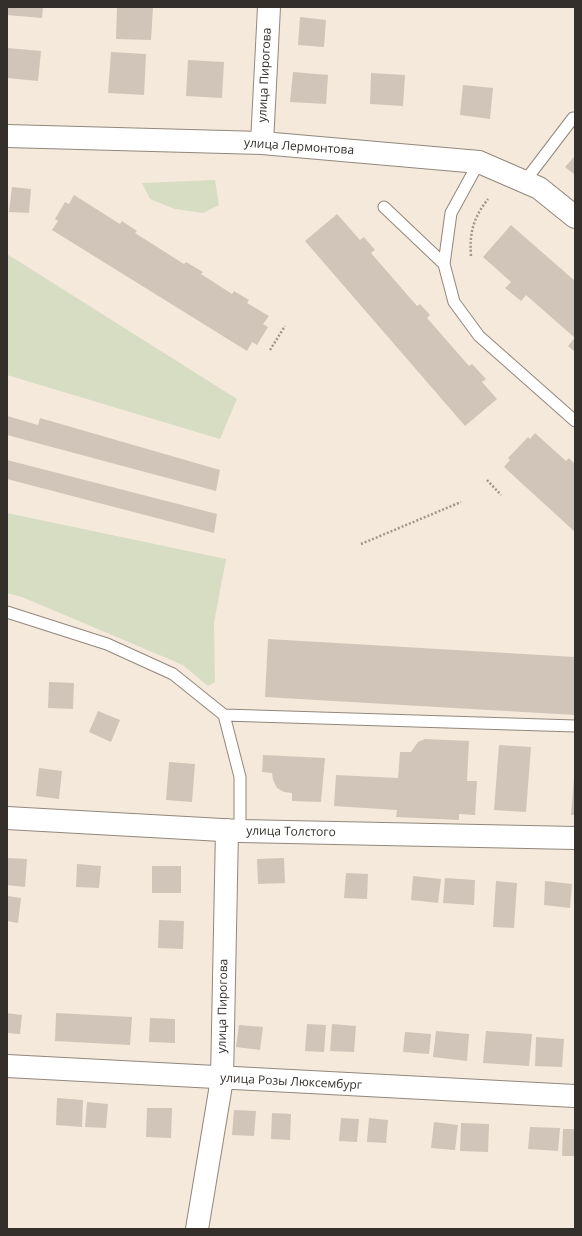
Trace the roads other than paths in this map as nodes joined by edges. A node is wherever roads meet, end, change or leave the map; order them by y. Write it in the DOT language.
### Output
graph roads {
  1 [pos="269,7"];
  2 [pos="573,118"];
  3 [pos="7,136"];
  4 [pos="262,143"];
  5 [pos="479,162"];
  6 [pos="525,181"];
  7 [pos="384,207"];
  8 [pos="575,217"];
  9 [pos="444,264"];
  10 [pos="575,421"];
  11 [pos="7,612"];
  12 [pos="224,715"];
  13 [pos="575,726"];
  14 [pos="7,818"];
  15 [pos="233,830"];
  16 [pos="575,838"];
  17 [pos="7,1066"];
  18 [pos="222,1079"];
  19 [pos="575,1096"];
  20 [pos="197,1229"];
  1 -- 4 [label="street, улица Пирогова"];
  2 -- 6 [label="lane"];
  3 -- 4 [label="street, улица Лермонтова"];
  4 -- 5 [label="street, улица Лермонтова"];
  5 -- 6 [label="street, улица Лермонтова"];
  5 -- 9 [label="lane"];
  6 -- 8 [label="street, улица Лермонтова"];
  7 -- 9 [label="lane"];
  9 -- 10 [label="lane"];
  11 -- 12 [label="lane"];
  12 -- 13 [label="lane"];
  12 -- 15 [label="lane"];
  14 -- 15 [label="street, улица Толстого"];
  15 -- 16 [label="street, улица Толстого"];
  15 -- 18 [label="street, улица Пирогова"];
  17 -- 18 [label="street, улица Розы Люксембург"];
  18 -- 19 [label="street, улица Розы Люксембург"];
  18 -- 20 [label="street, улица Пирогова"];
}
